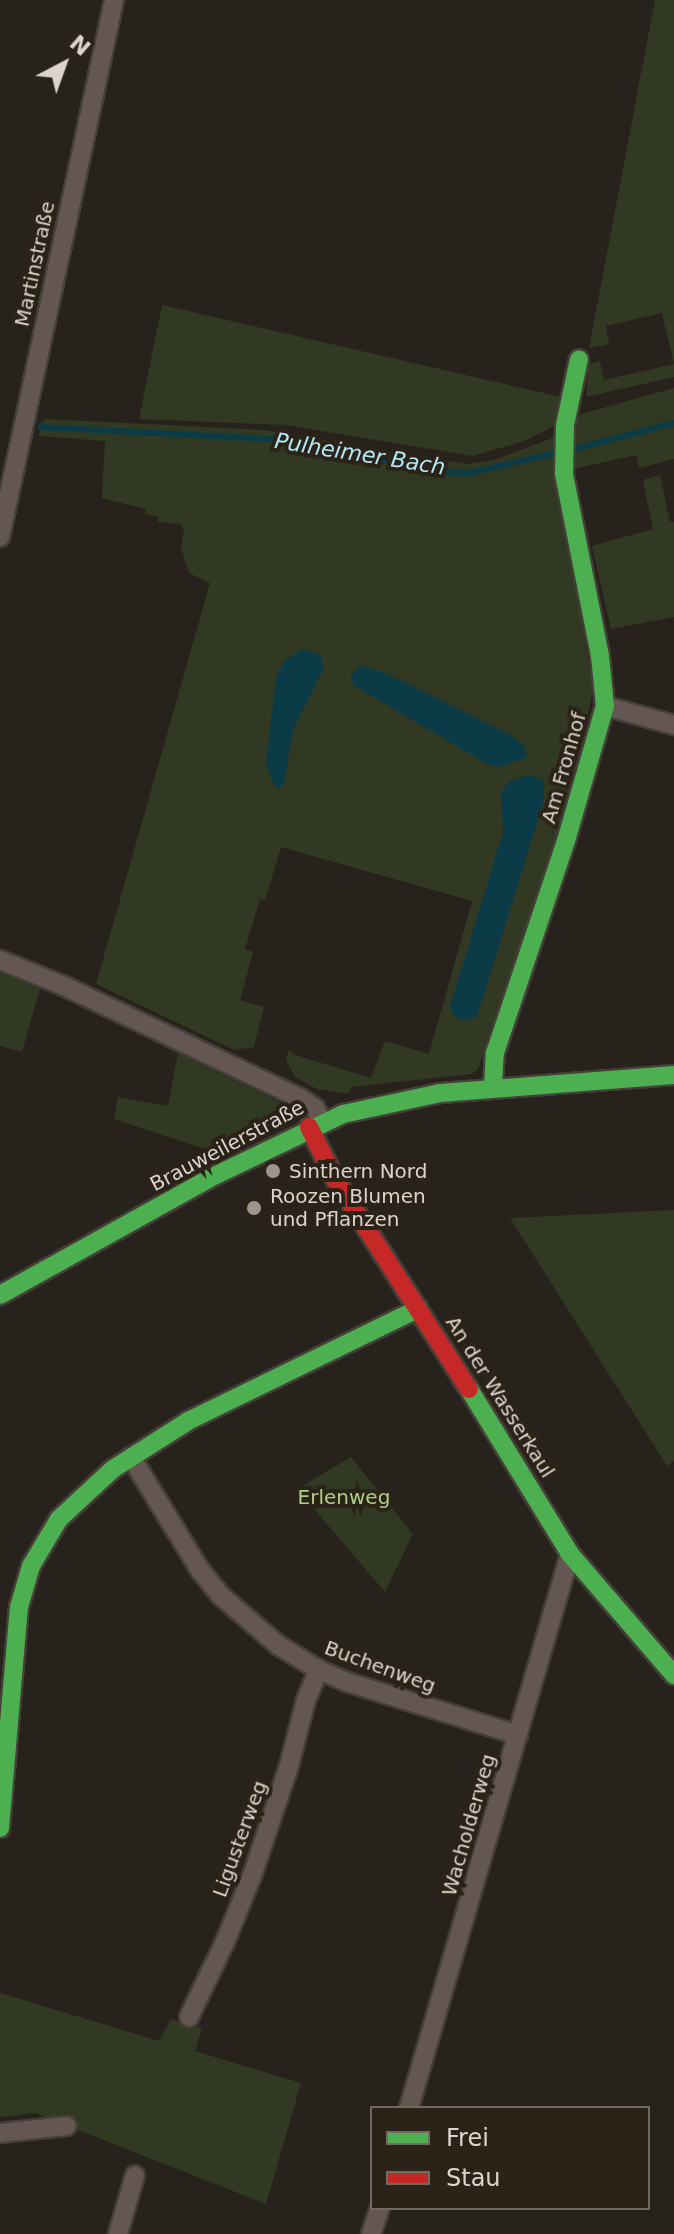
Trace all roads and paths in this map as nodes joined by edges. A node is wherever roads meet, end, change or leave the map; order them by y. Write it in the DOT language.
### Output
graph roads {
  1 [pos="114,0"];
  2 [pos="579,359"];
  3 [pos="1,527"];
  4 [pos="605,706"];
  5 [pos="674,725"];
  6 [pos="0,960"];
  7 [pos="674,1075"];
  8 [pos="493,1087"];
  9 [pos="316,1124"];
  10 [pos="0,1295"];
  11 [pos="418,1309"];
  12 [pos="131,1457"];
  13 [pos="570,1554"];
  14 [pos="319,1670"];
  15 [pos="674,1675"];
  16 [pos="518,1735"];
  17 [pos="0,1828"];
  18 [pos="189,2017"];
  19 [pos="410,2106"];
  20 [pos="67,2126"];
  21 [pos="0,2133"];
  22 [pos="135,2175"];
  23 [pos="379,2210"];
  24 [pos="118,2234"];
  25 [pos="371,2234"];
  1 -- 3 [label="street, Martinstraße"];
  2 -- 4 [label="street, Am Fronhof"];
  4 -- 5 [label="street"];
  4 -- 8 [label="street, Am Fronhof"];
  6 -- 9 [label="street"];
  7 -- 8 [label="street, Brauweilerstraße"];
  8 -- 9 [label="street, Brauweilerstraße"];
  9 -- 10 [label="street, Brauweilerstraße"];
  9 -- 11 [label="street, An der Wasserkaul"];
  11 -- 12 [label="street"];
  11 -- 13 [label="street, An der Wasserkaul"];
  12 -- 14 [label="street, Buchenweg"];
  12 -- 17 [label="street"];
  13 -- 15 [label="street, An der Wasserkaul"];
  13 -- 16 [label="street, Wacholderweg"];
  14 -- 16 [label="street, Buchenweg"];
  14 -- 18 [label="street, Ligusterweg"];
  16 -- 19 [label="street, Wacholderweg"];
  20 -- 21 [label="street"];
  22 -- 24 [label="street"];
  23 -- 25 [label="street"];
}
